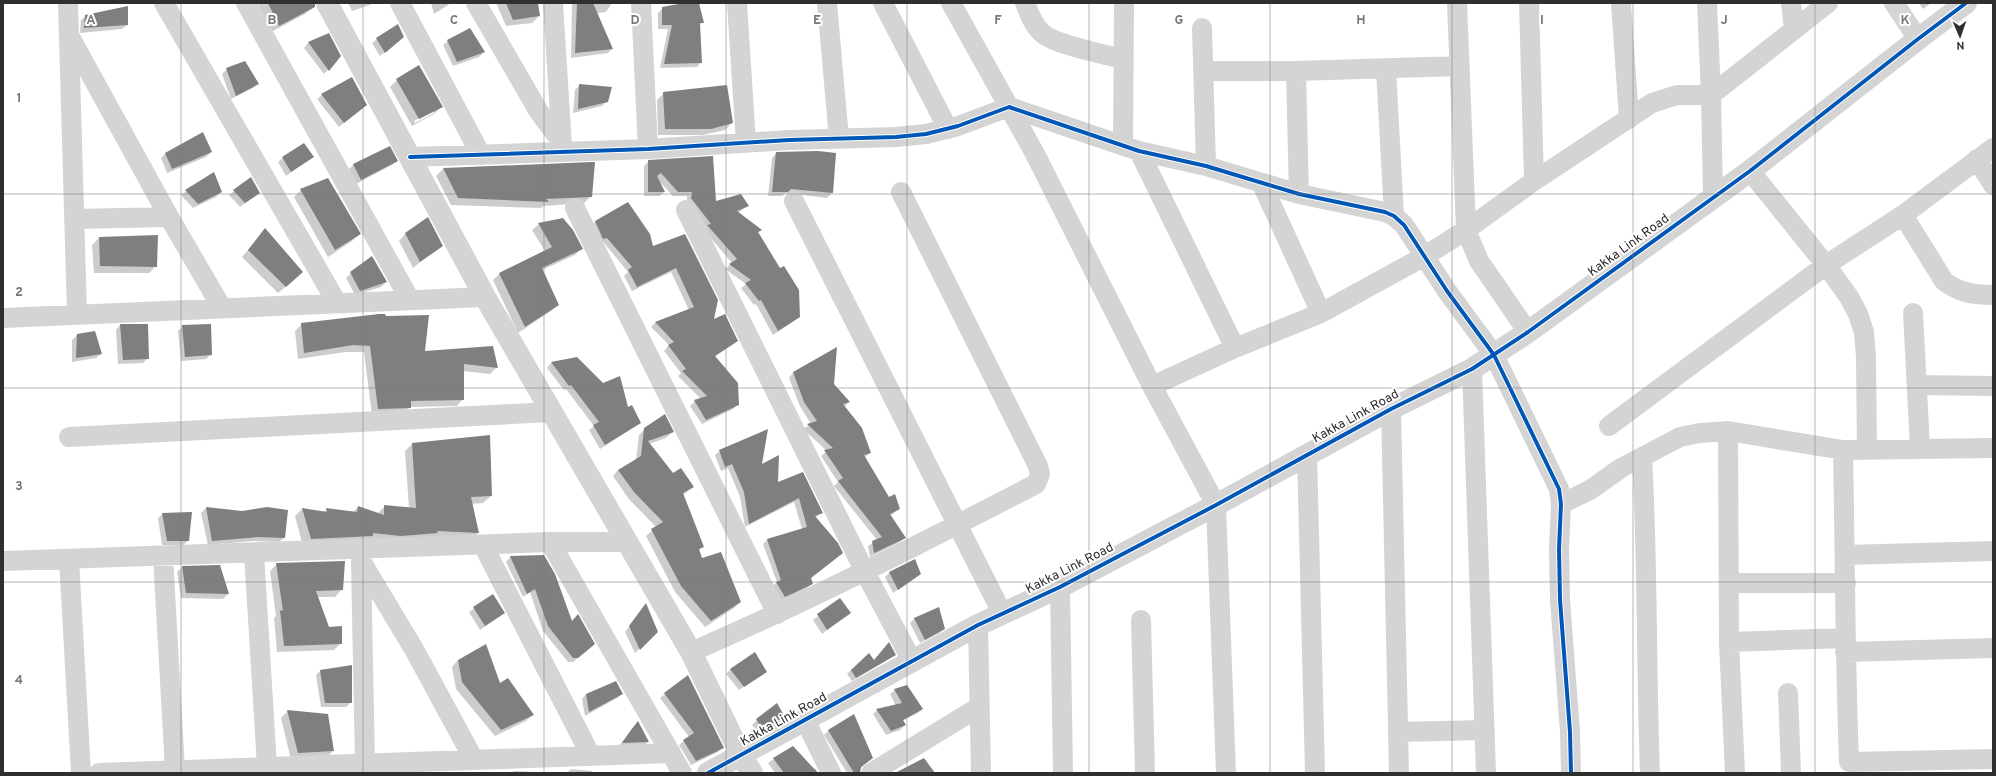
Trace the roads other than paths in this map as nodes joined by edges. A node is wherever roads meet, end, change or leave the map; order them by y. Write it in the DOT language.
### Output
graph roads {
  1 [pos="68,3"];
  2 [pos="164,3"];
  3 [pos="246,3"];
  4 [pos="327,3"];
  5 [pos="400,3"];
  6 [pos="476,3"];
  7 [pos="553,3"];
  8 [pos="641,3"];
  9 [pos="737,3"];
  10 [pos="827,3"];
  11 [pos="883,3"];
  12 [pos="951,3"];
  13 [pos="1025,3"];
  14 [pos="1124,3"];
  15 [pos="1457,3"];
  16 [pos="1529,3"];
  17 [pos="1621,3"];
  18 [pos="1706,3"];
  19 [pos="1791,3"];
  20 [pos="1828,3"];
  21 [pos="1894,3"];
  22 [pos="1966,3"];
  23 [pos="1202,28"];
  24 [pos="1794,30"];
  25 [pos="69,35"];
  26 [pos="1918,39"];
  27 [pos="1122,59"];
  28 [pos="1460,66"];
  29 [pos="1386,69"];
  30 [pos="1203,71"];
  31 [pos="1296,71"];
  32 [pos="1711,95"];
  33 [pos="1009,108"];
  34 [pos="1629,119"];
  35 [pos="948,129"];
  36 [pos="839,138"];
  37 [pos="746,143"];
  38 [pos="562,147"];
  39 [pos="648,149"];
  40 [pos="1131,149"];
  41 [pos="1985,153"];
  42 [pos="481,155"];
  43 [pos="410,157"];
  44 [pos="1206,166"];
  45 [pos="1750,171"];
  46 [pos="1534,181"];
  47 [pos="1262,184"];
  48 [pos="1993,185"];
  49 [pos="900,192"];
  50 [pos="1299,194"];
  51 [pos="1713,197"];
  52 [pos="794,202"];
  53 [pos="575,208"];
  54 [pos="686,210"];
  55 [pos="1903,215"];
  56 [pos="1394,216"];
  57 [pos="169,217"];
  58 [pos="74,219"];
  59 [pos="1466,230"];
  60 [pos="1425,256"];
  61 [pos="1826,265"];
  62 [pos="1993,295"];
  63 [pos="485,296"];
  64 [pos="410,300"];
  65 [pos="337,303"];
  66 [pos="222,308"];
  67 [pos="1320,313"];
  68 [pos="1913,313"];
  69 [pos="77,314"];
  70 [pos="3,318"];
  71 [pos="1528,332"];
  72 [pos="1235,348"];
  73 [pos="1494,355"];
  74 [pos="1472,369"];
  75 [pos="1917,385"];
  76 [pos="1152,386"];
  77 [pos="1993,386"];
  78 [pos="1391,408"];
  79 [pos="551,412"];
  80 [pos="1609,426"];
  81 [pos="1728,431"];
  82 [pos="69,436"];
  83 [pos="1920,448"];
  84 [pos="1993,448"];
  85 [pos="1843,450"];
  86 [pos="1867,450"];
  87 [pos="1307,455"];
  88 [pos="1642,457"];
  89 [pos="1561,504"];
  90 [pos="1216,505"];
  91 [pos="957,525"];
  92 [pos="550,542"];
  93 [pos="626,542"];
  94 [pos="483,544"];
  95 [pos="1993,551"];
  96 [pos="254,552"];
  97 [pos="360,555"];
  98 [pos="1845,555"];
  99 [pos="163,556"];
  100 [pos="69,559"];
  101 [pos="3,561"];
  102 [pos="866,572"];
  103 [pos="1729,583"];
  104 [pos="1846,583"];
  105 [pos="1060,587"];
  106 [pos="1002,613"];
  107 [pos="777,614"];
  108 [pos="1141,620"];
  109 [pos="978,625"];
  110 [pos="1729,642"];
  111 [pos="1845,645"];
  112 [pos="1993,648"];
  113 [pos="691,652"];
  114 [pos="912,661"];
  115 [pos="1788,693"];
  116 [pos="979,707"];
  117 [pos="805,720"];
  118 [pos="1485,730"];
  119 [pos="1398,732"];
  120 [pos="671,753"];
  121 [pos="591,756"];
  122 [pos="1993,759"];
  123 [pos="474,760"];
  124 [pos="365,764"];
  125 [pos="746,764"];
  126 [pos="267,767"];
  127 [pos="1849,768"];
  128 [pos="175,770"];
  129 [pos="81,773"];
  130 [pos="99,773"];
  131 [pos="682,773"];
  132 [pos="708,773"];
  133 [pos="831,773"];
  134 [pos="871,773"];
  135 [pos="981,773"];
  136 [pos="1063,773"];
  137 [pos="1145,773"];
  138 [pos="1226,773"];
  139 [pos="1314,773"];
  140 [pos="1400,773"];
  141 [pos="1486,773"];
  142 [pos="1571,773"];
  143 [pos="1650,773"];
  144 [pos="1735,773"];
  145 [pos="1791,773"];
  1 -- 25 [label="street"];
  2 -- 65 [label="street"];
  3 -- 64 [label="street"];
  4 -- 43 [label="street"];
  5 -- 42 [label="street"];
  6 -- 38 [label="street"];
  7 -- 38 [label="street"];
  8 -- 39 [label="street"];
  9 -- 37 [label="street"];
  10 -- 36 [label="street"];
  11 -- 35 [label="street"];
  12 -- 33 [label="street"];
  13 -- 27 [label="street"];
  14 -- 27 [label="street"];
  15 -- 28 [label="street"];
  16 -- 46 [label="street"];
  17 -- 34 [label="street"];
  18 -- 32 [label="street"];
  19 -- 24 [label="street"];
  20 -- 24 [label="street"];
  21 -- 26 [label="street"];
  22 -- 26 [label="street, Kakka Link Road"];
  23 -- 30 [label="street"];
  24 -- 32 [label="street"];
  25 -- 57 [label="street"];
  25 -- 58 [label="street"];
  26 -- 45 [label="street, Kakka Link Road"];
  27 -- 40 [label="street"];
  28 -- 29 [label="street"];
  28 -- 59 [label="street"];
  29 -- 31 [label="street"];
  29 -- 56 [label="street"];
  30 -- 31 [label="street"];
  30 -- 44 [label="street"];
  31 -- 50 [label="street"];
  32 -- 34 [label="street"];
  32 -- 51 [label="street"];
  33 -- 35 [label="street"];
  33 -- 40 [label="street"];
  33 -- 76 [label="street"];
  34 -- 46 [label="street"];
  35 -- 36 [label="street"];
  36 -- 37 [label="street"];
  37 -- 39 [label="street"];
  38 -- 39 [label="street"];
  38 -- 42 [label="street"];
  40 -- 44 [label="street"];
  40 -- 72 [label="street"];
  41 -- 48 [label="street"];
  41 -- 55 [label="street"];
  42 -- 43 [label="street"];
  43 -- 63 [label="street"];
  44 -- 47 [label="street"];
  45 -- 51 [label="street, Kakka Link Road"];
  45 -- 61 [label="street"];
  46 -- 59 [label="street"];
  47 -- 50 [label="street"];
  47 -- 67 [label="street"];
  49 -- 91 [label="street"];
  50 -- 56 [label="street"];
  51 -- 71 [label="street, Kakka Link Road"];
  52 -- 91 [label="street"];
  53 -- 107 [label="street"];
  54 -- 102 [label="street"];
  55 -- 61 [label="street"];
  55 -- 62 [label="street"];
  56 -- 60 [label="street"];
  57 -- 58 [label="street"];
  57 -- 66 [label="street"];
  58 -- 69 [label="street"];
  59 -- 60 [label="street"];
  59 -- 71 [label="street"];
  60 -- 67 [label="street"];
  60 -- 73 [label="street"];
  61 -- 80 [label="street"];
  61 -- 86 [label="street"];
  63 -- 64 [label="street"];
  63 -- 79 [label="street"];
  64 -- 65 [label="street"];
  65 -- 66 [label="street"];
  66 -- 69 [label="street"];
  67 -- 72 [label="street"];
  68 -- 75 [label="street"];
  69 -- 70 [label="street"];
  71 -- 73 [label="street, Kakka Link Road"];
  72 -- 76 [label="street"];
  73 -- 74 [label="street, Kakka Link Road"];
  73 -- 89 [label="street"];
  74 -- 78 [label="street, Kakka Link Road"];
  74 -- 118 [label="street"];
  75 -- 77 [label="street"];
  75 -- 83 [label="street"];
  76 -- 90 [label="street"];
  78 -- 87 [label="street, Kakka Link Road"];
  78 -- 119 [label="street"];
  79 -- 82 [label="street"];
  79 -- 93 [label="street"];
  81 -- 85 [label="street"];
  81 -- 88 [label="street"];
  81 -- 103 [label="street"];
  83 -- 84 [label="street"];
  83 -- 86 [label="street"];
  85 -- 86 [label="street"];
  85 -- 98 [label="street"];
  87 -- 90 [label="street, Kakka Link Road"];
  87 -- 139 [label="street"];
  88 -- 89 [label="street"];
  88 -- 143 [label="street"];
  89 -- 142 [label="street"];
  90 -- 105 [label="street, Kakka Link Road"];
  90 -- 138 [label="street"];
  91 -- 102 [label="street"];
  91 -- 106 [label="street"];
  92 -- 93 [label="street"];
  92 -- 94 [label="street"];
  92 -- 120 [label="street"];
  93 -- 113 [label="street"];
  94 -- 97 [label="street"];
  94 -- 121 [label="street"];
  95 -- 98 [label="street"];
  96 -- 97 [label="street"];
  96 -- 99 [label="street"];
  96 -- 126 [label="street"];
  97 -- 123 [label="street"];
  97 -- 124 [label="street"];
  98 -- 104 [label="street"];
  99 -- 100 [label="street"];
  99 -- 128 [label="street"];
  100 -- 101 [label="street"];
  100 -- 129 [label="street"];
  102 -- 107 [label="street"];
  102 -- 114 [label="street"];
  103 -- 104 [label="street"];
  103 -- 110 [label="street"];
  104 -- 111 [label="street"];
  105 -- 106 [label="street, Kakka Link Road"];
  105 -- 136 [label="street"];
  106 -- 109 [label="street, Kakka Link Road"];
  107 -- 113 [label="street"];
  108 -- 137 [label="street"];
  109 -- 114 [label="street, Kakka Link Road"];
  109 -- 116 [label="street"];
  110 -- 111 [label="street"];
  110 -- 144 [label="street"];
  111 -- 112 [label="street"];
  111 -- 127 [label="street"];
  113 -- 125 [label="street"];
  114 -- 117 [label="street, Kakka Link Road"];
  115 -- 145 [label="street"];
  116 -- 134 [label="street"];
  116 -- 135 [label="street"];
  117 -- 125 [label="street, Kakka Link Road"];
  117 -- 133 [label="street"];
  118 -- 119 [label="street"];
  118 -- 141 [label="street"];
  119 -- 140 [label="street"];
  120 -- 121 [label="street"];
  120 -- 131 [label="street"];
  121 -- 123 [label="street"];
  122 -- 127 [label="street"];
  123 -- 124 [label="street"];
  124 -- 126 [label="street"];
  125 -- 132 [label="street, Kakka Link Road"];
  126 -- 128 [label="street"];
  128 -- 130 [label="street"];
}
